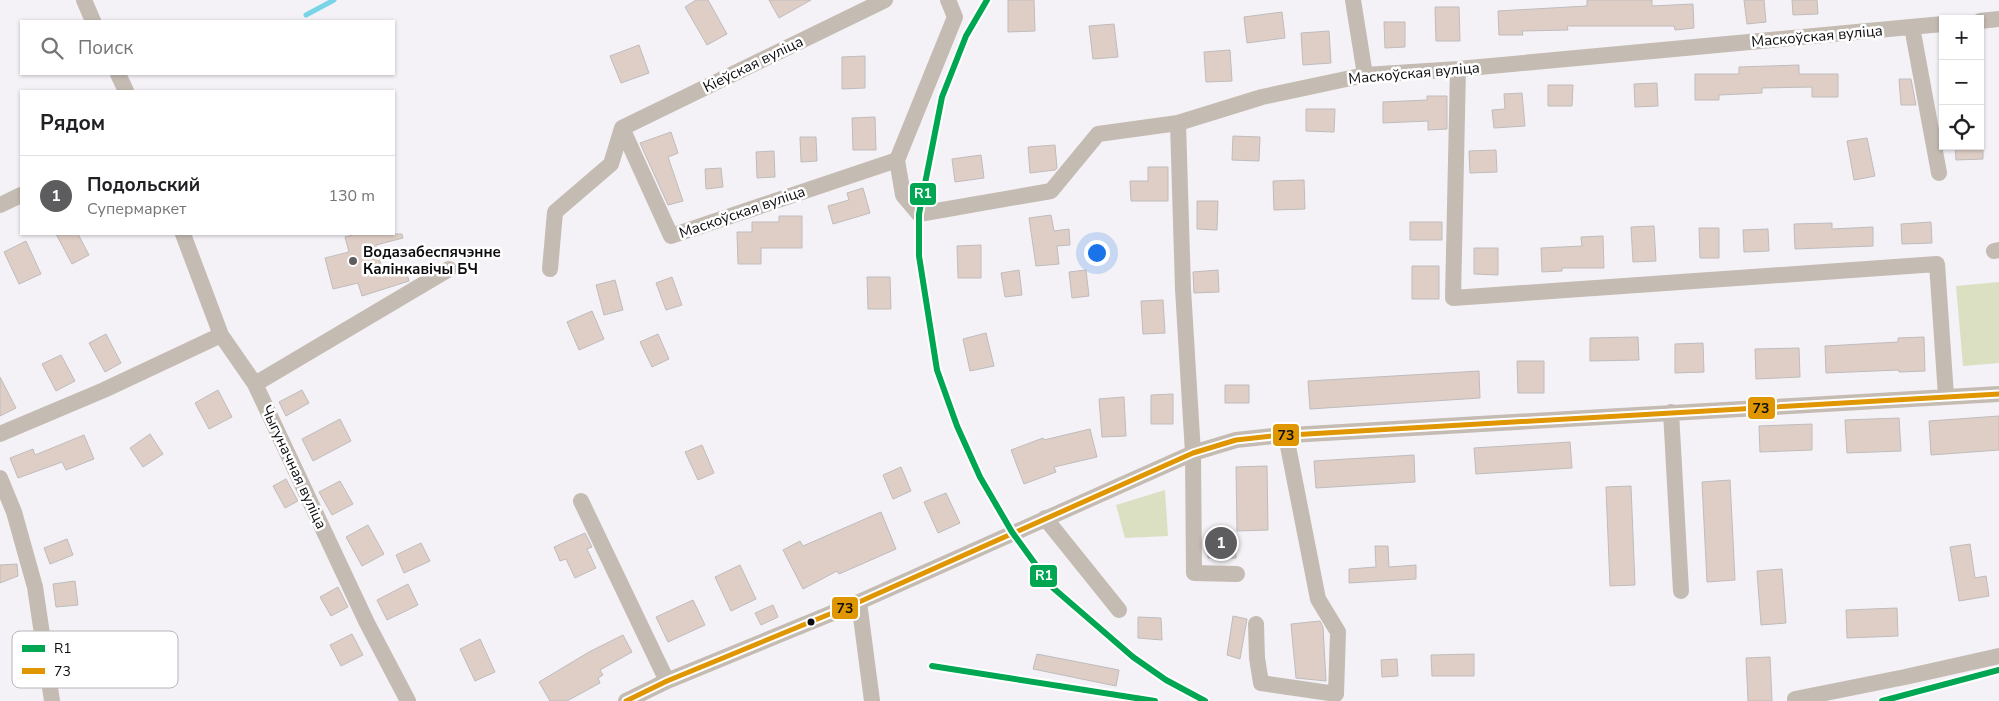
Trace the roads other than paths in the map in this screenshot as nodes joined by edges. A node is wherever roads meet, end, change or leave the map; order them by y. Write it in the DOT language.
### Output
graph roads {
  1 [pos="84,0"];
  2 [pos="885,0"];
  3 [pos="948,0"];
  4 [pos="1353,0"];
  5 [pos="1999,19"];
  6 [pos="94,20"];
  7 [pos="1984,21"];
  8 [pos="1939,24"];
  9 [pos="1912,27"];
  10 [pos="1458,69"];
  11 [pos="118,75"];
  12 [pos="1365,75"];
  13 [pos="126,90"];
  14 [pos="1178,123"];
  15 [pos="622,128"];
  16 [pos="897,160"];
  17 [pos="1939,173"];
  18 [pos="20,195"];
  19 [pos="0,205"];
  20 [pos="183,235"];
  21 [pos="449,270"];
  22 [pos="550,270"];
  23 [pos="221,335"];
  24 [pos="254,384"];
  25 [pos="1999,394"];
  26 [pos="1946,396"];
  27 [pos="1671,412"];
  28 [pos="0,434"];
  29 [pos="1286,436"];
  30 [pos="1193,453"];
  31 [pos="0,478"];
  32 [pos="581,500"];
  33 [pos="1045,518"];
  34 [pos="1236,574"];
  35 [pos="1681,591"];
  36 [pos="859,602"];
  37 [pos="1120,610"];
  38 [pos="1256,624"];
  39 [pos="42,631"];
  40 [pos="1999,656"];
  41 [pos="667,681"];
  42 [pos="50,688"];
  43 [pos="1795,699"];
  44 [pos="52,701"];
  45 [pos="408,701"];
  46 [pos="626,701"];
  47 [pos="872,701"];
  1 -- 6 [label="street"];
  2 -- 15 [label="street, Кіеўская вуліца"];
  3 -- 16 [label="street"];
  4 -- 12 [label="street"];
  5 -- 7 [label="street"];
  8 -- 9 [label="street, Маскоўская вуліца"];
  9 -- 10 [label="street, Маскоўская вуліца"];
  9 -- 17 [label="street"];
  10 -- 12 [label="street, Маскоўская вуліца"];
  10 -- 26 [label="street"];
  11 -- 13 [label="street"];
  12 -- 14 [label="street, Маскоўская вуліца"];
  14 -- 16 [label="street, Маскоўская вуліца"];
  14 -- 30 [label="street"];
  15 -- 16 [label="street, Маскоўская вуліца"];
  15 -- 22 [label="street"];
  18 -- 19 [label="street"];
  20 -- 23 [label="street, Чыгуначная вуліца"];
  21 -- 24 [label="street"];
  23 -- 24 [label="street, Чыгуначная вуліца"];
  23 -- 28 [label="street"];
  24 -- 45 [label="street, Чыгуначная вуліца"];
  25 -- 26 [label="street"];
  26 -- 27 [label="street"];
  27 -- 29 [label="street"];
  27 -- 35 [label="street"];
  29 -- 30 [label="street"];
  29 -- 38 [label="street"];
  30 -- 33 [label="street"];
  30 -- 34 [label="street"];
  31 -- 39 [label="street"];
  32 -- 41 [label="street"];
  33 -- 36 [label="street"];
  33 -- 37 [label="street"];
  36 -- 41 [label="street"];
  36 -- 47 [label="street"];
  40 -- 43 [label="street"];
  41 -- 46 [label="street"];
  42 -- 44 [label="street"];
}
